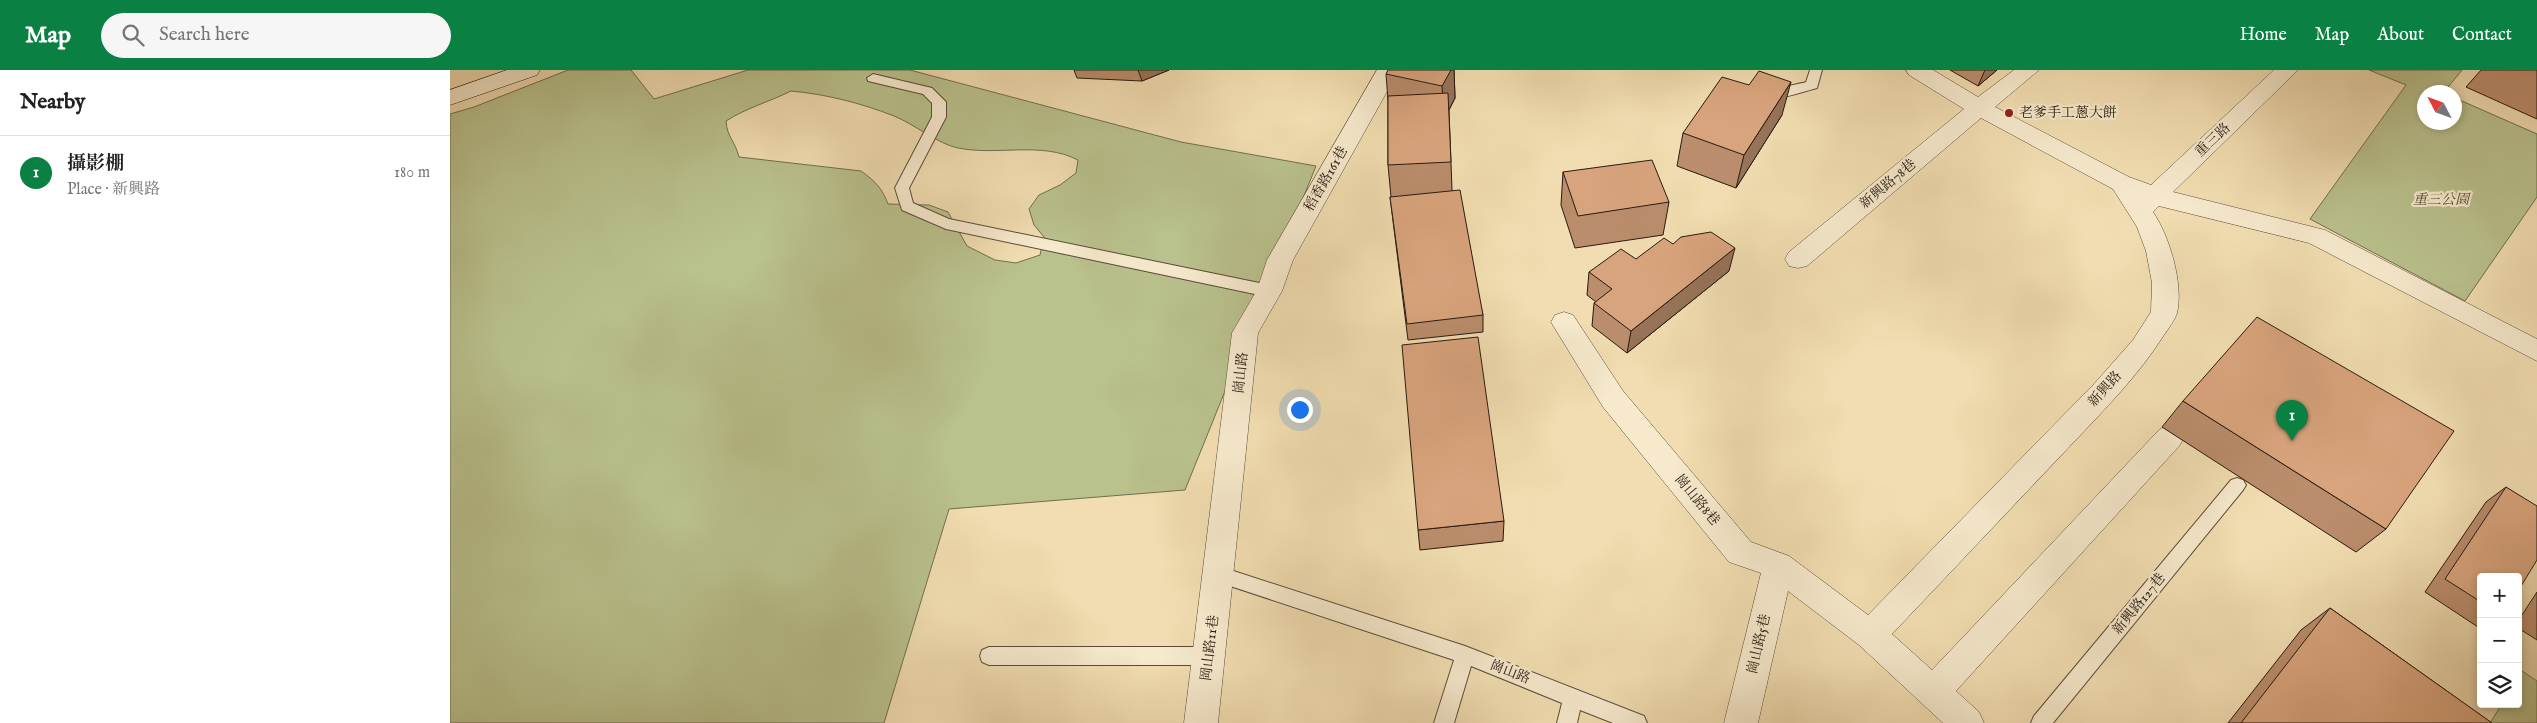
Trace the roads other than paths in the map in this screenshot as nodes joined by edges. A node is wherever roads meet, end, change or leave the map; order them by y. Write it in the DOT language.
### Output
graph roads {
  1 [pos="529,70"];
  2 [pos="1388,70"];
  3 [pos="1816,70"];
  4 [pos="1917,70"];
  5 [pos="2028,70"];
  6 [pos="2287,70"];
  7 [pos="873,78"];
  8 [pos="1756,94"];
  9 [pos="450,98"];
  10 [pos="1979,108"];
  11 [pos="2147,203"];
  12 [pos="1798,259"];
  13 [pos="1269,291"];
  14 [pos="1564,322"];
  15 [pos="2537,352"];
  16 [pos="2170,437"];
  17 [pos="2238,485"];
  18 [pos="1778,566"];
  19 [pos="1218,574"];
  20 [pos="1870,635"];
  21 [pos="1465,655"];
  22 [pos="989,656"];
  23 [pos="1209,656"];
  24 [pos="1933,692"];
  25 [pos="1573,697"];
  26 [pos="1201,723"];
  27 [pos="1444,723"];
  28 [pos="1567,723"];
  29 [pos="1637,723"];
  30 [pos="1741,723"];
  31 [pos="1967,723"];
  32 [pos="2041,723"];
  1 -- 9 [label="street"];
  2 -- 13 [label="street, 稻香路161巷"];
  3 -- 8 [label="lane"];
  4 -- 10 [label="street, 新興路"];
  5 -- 10 [label="street, 新興路78巷"];
  6 -- 11 [label="street, 重三路"];
  7 -- 13 [label="lane"];
  10 -- 11 [label="street, 新興路"];
  10 -- 12 [label="street, 新興路78巷"];
  11 -- 15 [label="street"];
  11 -- 20 [label="street, 新興路"];
  13 -- 19 [label="street, 崗山路"];
  14 -- 18 [label="street, 崗山路8巷"];
  16 -- 24 [label="street"];
  17 -- 32 [label="lane, 新興路127巷"];
  18 -- 20 [label="street, 崗山路8巷"];
  18 -- 30 [label="street, 崗山路5巷"];
  19 -- 21 [label="lane, 崗山路"];
  19 -- 23 [label="street, 岡山路11巷"];
  20 -- 24 [label="street"];
  21 -- 25 [label="lane, 崗山路"];
  21 -- 27 [label="lane"];
  22 -- 23 [label="lane"];
  23 -- 26 [label="street, 岡山路11巷"];
  24 -- 31 [label="street"];
  25 -- 28 [label="lane"];
  25 -- 29 [label="lane, 崗山路"];
}
